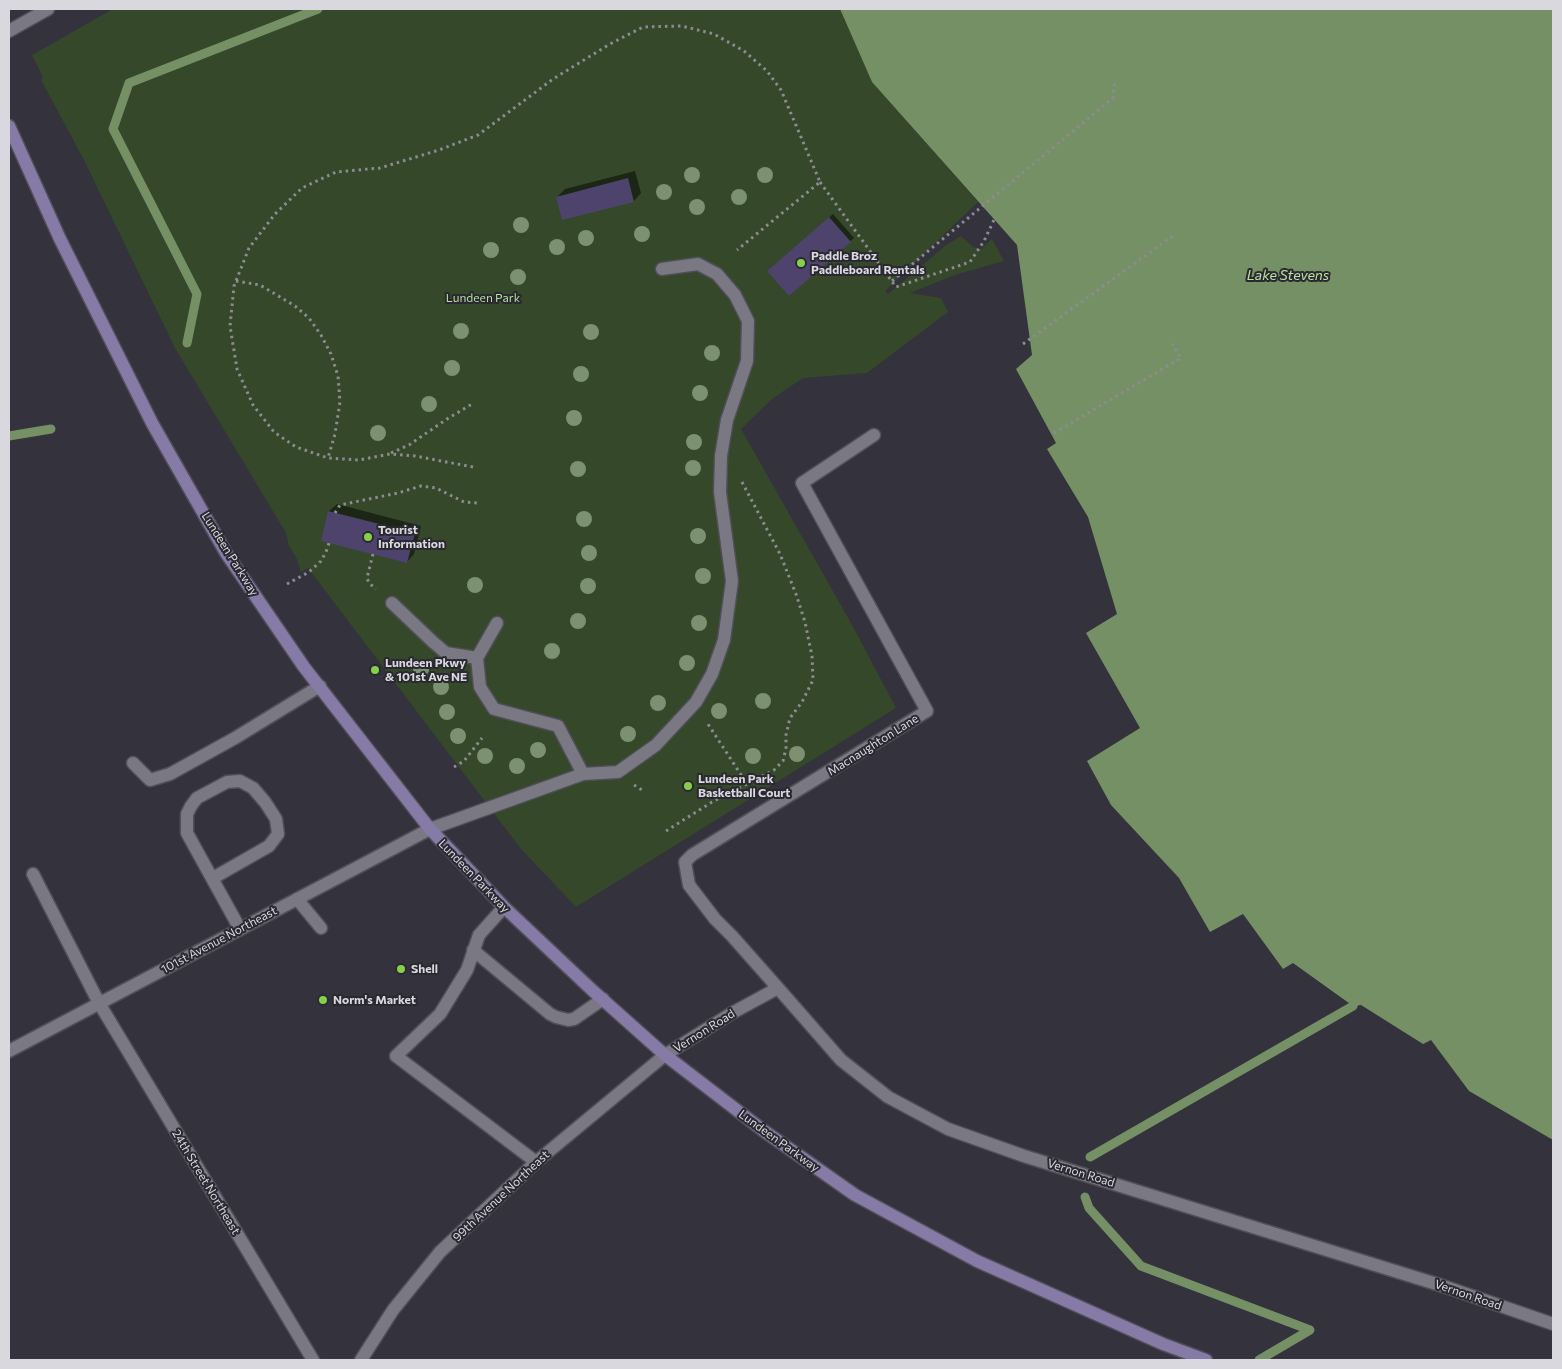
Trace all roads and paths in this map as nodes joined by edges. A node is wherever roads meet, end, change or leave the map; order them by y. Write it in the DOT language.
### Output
graph roads {
  1 [pos="48,9"];
  2 [pos="9,31"];
  3 [pos="1115,80"];
  4 [pos="9,126"];
  5 [pos="820,182"];
  6 [pos="994,220"];
  7 [pos="1174,235"];
  8 [pos="737,250"];
  9 [pos="662,269"];
  10 [pos="236,281"];
  11 [pos="892,281"];
  12 [pos="1023,344"];
  13 [pos="1172,344"];
  14 [pos="472,404"];
  15 [pos="1054,432"];
  16 [pos="874,435"];
  17 [pos="390,454"];
  18 [pos="328,458"];
  19 [pos="473,467"];
  20 [pos="739,477"];
  21 [pos="478,503"];
  22 [pos="335,512"];
  23 [pos="329,543"];
  24 [pos="373,554"];
  25 [pos="287,584"];
  26 [pos="392,603"];
  27 [pos="497,623"];
  28 [pos="477,658"];
  29 [pos="320,686"];
  30 [pos="704,718"];
  31 [pos="482,738"];
  32 [pos="133,762"];
  33 [pos="454,768"];
  34 [pos="583,774"];
  35 [pos="747,784"];
  36 [pos="430,829"];
  37 [pos="666,831"];
  38 [pos="33,874"];
  39 [pos="213,878"];
  40 [pos="297,899"];
  41 [pos="504,907"];
  42 [pos="321,928"];
  43 [pos="240,929"];
  44 [pos="473,950"];
  45 [pos="778,988"];
  46 [pos="603,1000"];
  47 [pos="99,1003"];
  48 [pos="9,1051"];
  49 [pos="666,1055"];
  50 [pos="536,1162"];
  51 [pos="1553,1324"];
  52 [pos="313,1360"];
  53 [pos="361,1360"];
  54 [pos="1206,1360"];
  1 -- 2 [label="street"];
  3 -- 11 [label="path"];
  4 -- 29 [label="main road, Lundeen Parkway"];
  5 -- 8 [label="path"];
  5 -- 10 [label="path"];
  5 -- 11 [label="path"];
  6 -- 11 [label="path"];
  7 -- 12 [label="path"];
  9 -- 34 [label="street, 101st Avenue Northeast"];
  10 -- 18 [label="path"];
  10 -- 18 [label="path"];
  13 -- 15 [label="path"];
  14 -- 17 [label="path"];
  16 -- 45 [label="street, Macnaughton Lane"];
  17 -- 18 [label="path"];
  17 -- 19 [label="path"];
  20 -- 35 [label="path"];
  21 -- 22 [label="path"];
  23 -- 25 [label="path"];
  24 -- 26 [label="path"];
  26 -- 28 [label="street"];
  27 -- 28 [label="street"];
  28 -- 34 [label="street"];
  29 -- 32 [label="street"];
  29 -- 36 [label="main road, Lundeen Parkway"];
  30 -- 35 [label="path"];
  31 -- 33 [label="path"];
  34 -- 36 [label="street, 101st Avenue Northeast"];
  35 -- 37 [label="path"];
  36 -- 40 [label="street, 101st Avenue Northeast"];
  36 -- 41 [label="main road, Lundeen Parkway"];
  38 -- 47 [label="street, 24th Street Northeast"];
  39 -- 39 [label="street"];
  39 -- 43 [label="street"];
  40 -- 42 [label="street"];
  40 -- 43 [label="street, 101st Avenue Northeast"];
  41 -- 44 [label="street"];
  41 -- 46 [label="main road, Lundeen Parkway"];
  43 -- 47 [label="street, 101st Avenue Northeast"];
  44 -- 46 [label="street"];
  44 -- 50 [label="street"];
  45 -- 49 [label="street, Vernon Road"];
  45 -- 51 [label="street, Vernon Road"];
  46 -- 49 [label="main road, Lundeen Parkway"];
  47 -- 48 [label="street, 101st Avenue Northeast"];
  47 -- 52 [label="street, 24th Street Northeast"];
  49 -- 50 [label="street, 99th Avenue Northeast"];
  49 -- 54 [label="main road, Lundeen Parkway"];
  50 -- 53 [label="street, 99th Avenue Northeast"];
}
